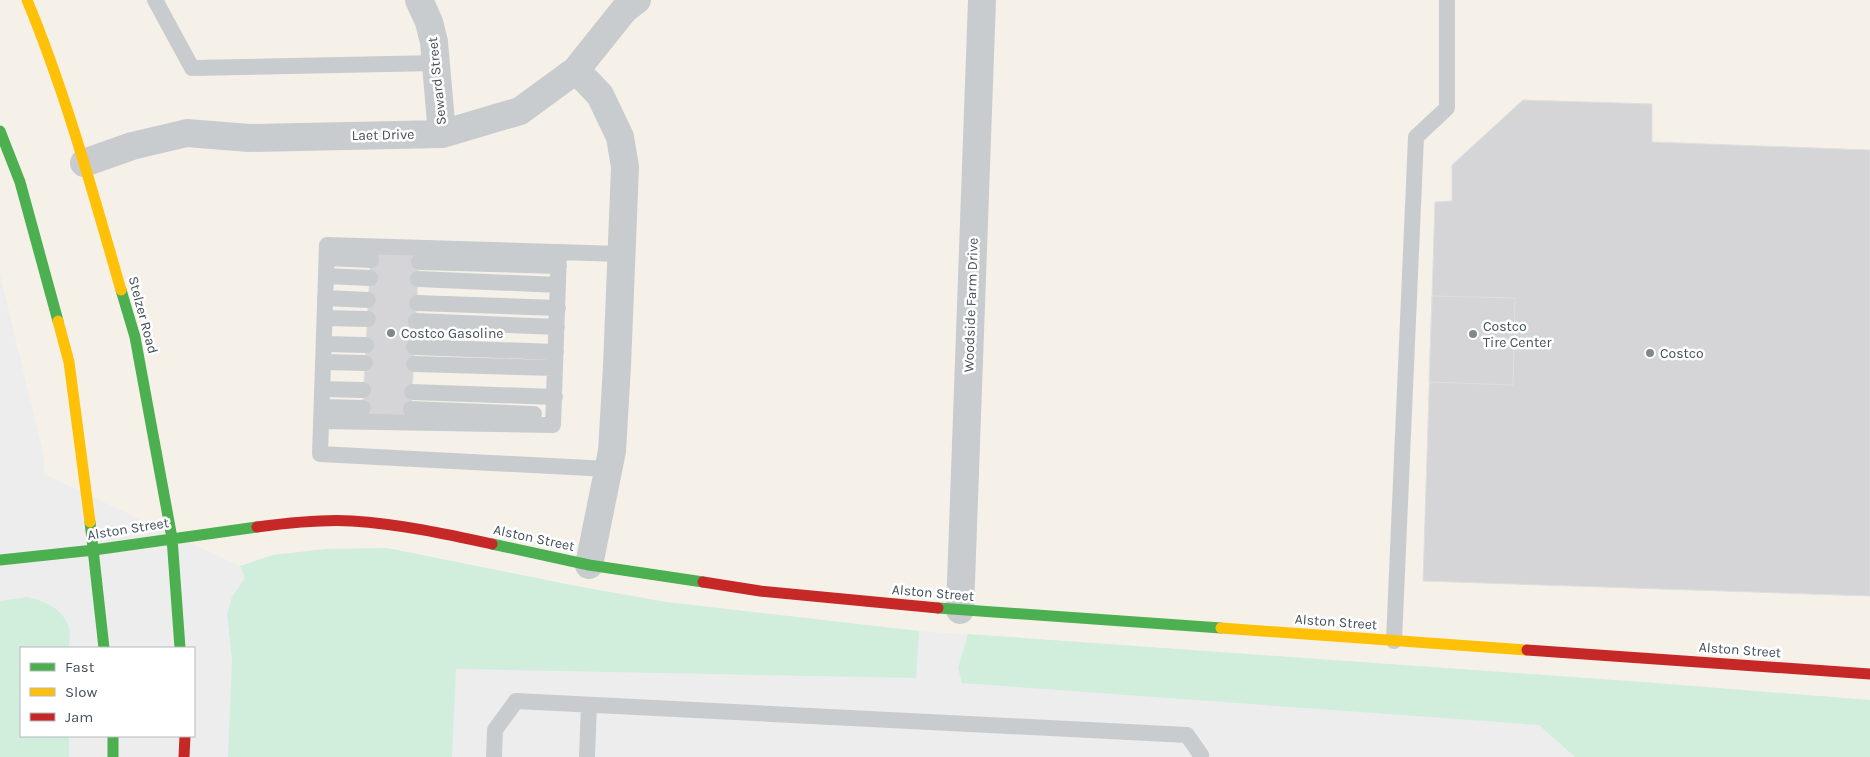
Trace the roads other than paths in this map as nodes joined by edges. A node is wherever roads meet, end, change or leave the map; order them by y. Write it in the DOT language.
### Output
graph roads {
  1 [pos="27,0"];
  2 [pos="155,0"];
  3 [pos="419,0"];
  4 [pos="637,0"];
  5 [pos="982,0"];
  6 [pos="1447,0"];
  7 [pos="437,63"];
  8 [pos="576,70"];
  9 [pos="0,131"];
  10 [pos="442,134"];
  11 [pos="84,163"];
  12 [pos="621,254"];
  13 [pos="327,258"];
  14 [pos="559,259"];
  15 [pos="371,260"];
  16 [pos="419,262"];
  17 [pos="326,276"];
  18 [pos="370,278"];
  19 [pos="418,279"];
  20 [pos="558,285"];
  21 [pos="326,298"];
  22 [pos="368,300"];
  23 [pos="417,303"];
  24 [pos="558,308"];
  25 [pos="325,318"];
  26 [pos="368,319"];
  27 [pos="416,321"];
  28 [pos="557,327"];
  29 [pos="324,344"];
  30 [pos="366,345"];
  31 [pos="414,347"];
  32 [pos="556,352"];
  33 [pos="323,362"];
  34 [pos="365,363"];
  35 [pos="414,364"];
  36 [pos="555,368"];
  37 [pos="322,388"];
  38 [pos="363,390"];
  39 [pos="412,392"];
  40 [pos="555,396"];
  41 [pos="363,408"];
  42 [pos="411,410"];
  43 [pos="321,414"];
  44 [pos="554,415"];
  45 [pos="608,469"];
  46 [pos="172,538"];
  47 [pos="94,550"];
  48 [pos="0,560"];
  49 [pos="589,565"];
  50 [pos="960,610"];
  51 [pos="1394,641"];
  52 [pos="104,647"];
  53 [pos="180,647"];
  54 [pos="1870,674"];
  55 [pos="590,705"];
  56 [pos="113,737"];
  57 [pos="185,737"];
  58 [pos="112,757"];
  59 [pos="184,757"];
  60 [pos="494,757"];
  61 [pos="587,757"];
  62 [pos="1200,757"];
  1 -- 11 [label="street, Stelzer Road"];
  2 -- 7 [label="lane"];
  3 -- 7 [label="street, Seward Street"];
  4 -- 8 [label="street, Laet Drive"];
  5 -- 50 [label="street, Woodside Farm Drive"];
  6 -- 51 [label="lane"];
  7 -- 10 [label="street, Seward Street"];
  8 -- 10 [label="street, Laet Drive"];
  8 -- 12 [label="street"];
  9 -- 47 [label="street"];
  10 -- 11 [label="street, Laet Drive"];
  11 -- 46 [label="street, Stelzer Road"];
  12 -- 14 [label="lane"];
  12 -- 45 [label="street"];
  13 -- 14 [label="lane"];
  13 -- 15 [label="lane"];
  13 -- 17 [label="lane"];
  14 -- 16 [label="lane"];
  14 -- 20 [label="lane"];
  17 -- 18 [label="lane"];
  17 -- 21 [label="lane"];
  19 -- 20 [label="lane"];
  20 -- 24 [label="lane"];
  21 -- 22 [label="lane"];
  21 -- 25 [label="lane"];
  23 -- 24 [label="lane"];
  24 -- 28 [label="lane"];
  25 -- 26 [label="lane"];
  25 -- 29 [label="lane"];
  27 -- 28 [label="lane"];
  28 -- 32 [label="lane"];
  29 -- 30 [label="lane"];
  29 -- 33 [label="lane"];
  31 -- 32 [label="lane"];
  32 -- 36 [label="lane"];
  33 -- 34 [label="lane"];
  33 -- 37 [label="lane"];
  35 -- 36 [label="lane"];
  36 -- 40 [label="lane"];
  37 -- 38 [label="lane"];
  37 -- 43 [label="lane"];
  39 -- 40 [label="lane"];
  40 -- 44 [label="lane"];
  41 -- 43 [label="lane"];
  42 -- 44 [label="lane"];
  43 -- 44 [label="lane"];
  43 -- 45 [label="lane"];
  45 -- 49 [label="street"];
  46 -- 47 [label="street, Alston Street"];
  46 -- 49 [label="street, Alston Street"];
  46 -- 53 [label="street, Stelzer Road"];
  47 -- 48 [label="street, Alston Street"];
  47 -- 52 [label="street"];
  49 -- 50 [label="street, Alston Street"];
  50 -- 51 [label="street, Alston Street"];
  51 -- 54 [label="street, Alston Street"];
  55 -- 60 [label="lane"];
  55 -- 61 [label="lane"];
  55 -- 62 [label="lane"];
  56 -- 58 [label="street"];
  57 -- 59 [label="street"];
}
